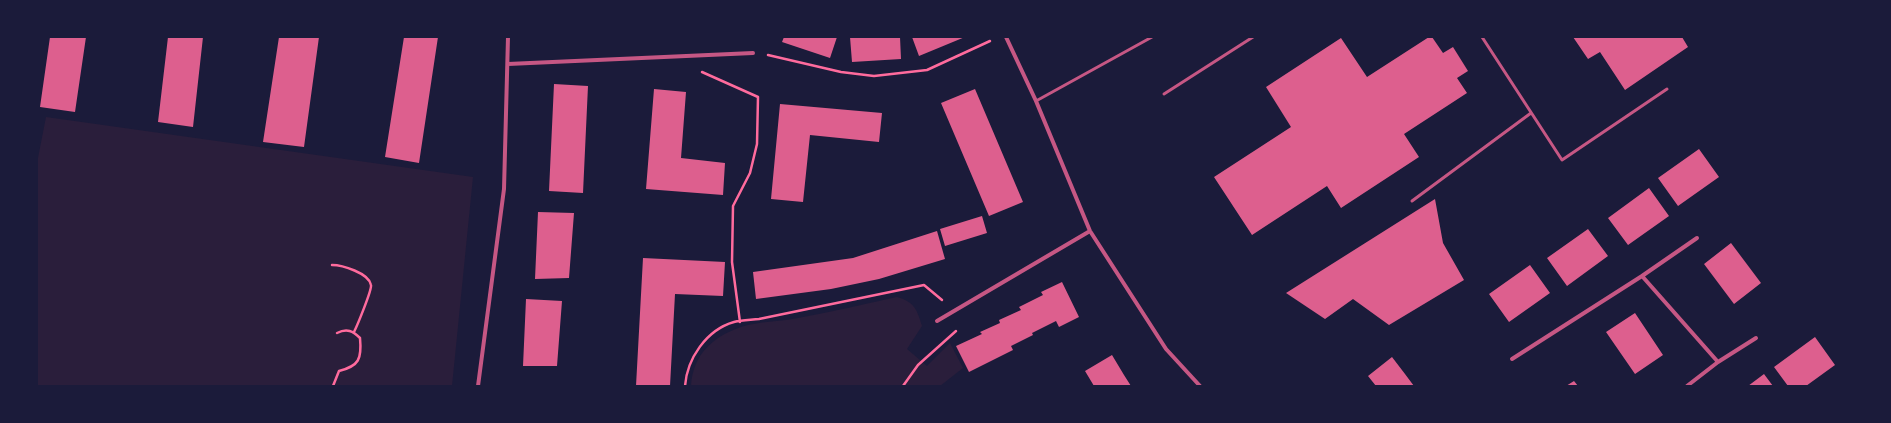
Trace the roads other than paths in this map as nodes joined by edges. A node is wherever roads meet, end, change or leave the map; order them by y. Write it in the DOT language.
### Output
graph roads {
  1 [pos="508,37"];
  2 [pos="1006,37"];
  3 [pos="1152,37"];
  4 [pos="1253,37"];
  5 [pos="1482,37"];
  6 [pos="753,53"];
  7 [pos="508,64"];
  8 [pos="1667,89"];
  9 [pos="1164,94"];
  10 [pos="1036,101"];
  11 [pos="1531,113"];
  12 [pos="1412,201"];
  13 [pos="1090,231"];
  14 [pos="1697,238"];
  15 [pos="1642,276"];
  16 [pos="937,321"];
  17 [pos="1756,338"];
  18 [pos="1512,359"];
  19 [pos="1718,362"];
  20 [pos="478,386"];
  21 [pos="1200,386"];
  22 [pos="1687,386"];
  1 -- 7 [label="street"];
  2 -- 10 [label="street"];
  3 -- 10 [label="lane"];
  4 -- 9 [label="lane"];
  5 -- 11 [label="lane"];
  6 -- 7 [label="street"];
  7 -- 20 [label="street"];
  8 -- 11 [label="lane"];
  10 -- 13 [label="street"];
  11 -- 12 [label="lane"];
  13 -- 16 [label="street"];
  13 -- 21 [label="street"];
  14 -- 15 [label="street"];
  15 -- 18 [label="street"];
  15 -- 19 [label="street"];
  17 -- 19 [label="street"];
  19 -- 22 [label="street"];
}
